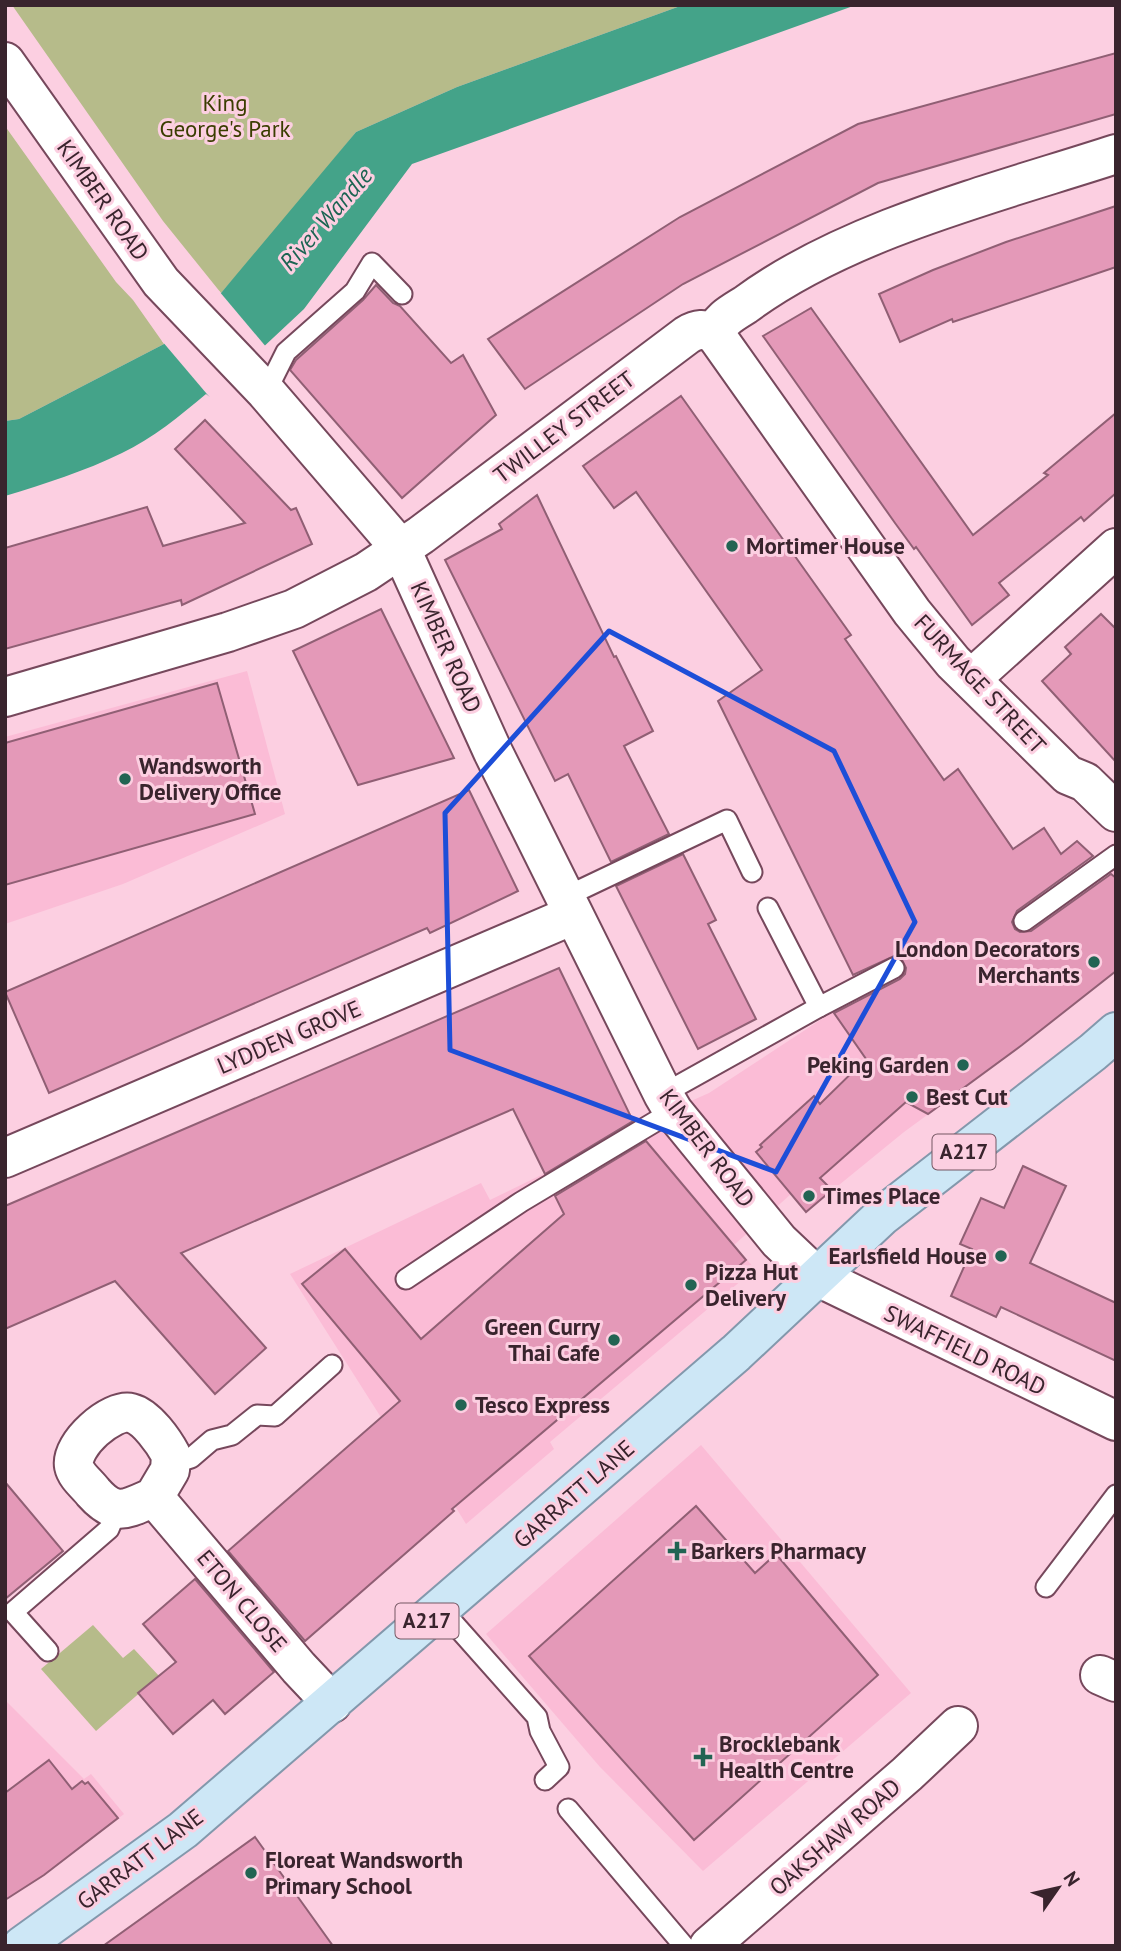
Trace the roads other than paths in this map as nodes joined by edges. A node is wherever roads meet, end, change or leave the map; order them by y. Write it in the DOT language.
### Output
graph roads {
  1 [pos="5,62"];
  2 [pos="1116,154"];
  3 [pos="402,294"];
  4 [pos="715,334"];
  5 [pos="258,384"];
  6 [pos="1116,548"];
  7 [pos="401,549"];
  8 [pos="971,679"];
  9 [pos="5,696"];
  10 [pos="1114,807"];
  11 [pos="1116,855"];
  12 [pos="752,872"];
  13 [pos="569,906"];
  14 [pos="768,908"];
  15 [pos="1024,921"];
  16 [pos="894,968"];
  17 [pos="819,1007"];
  18 [pos="1116,1032"];
  19 [pos="668,1103"];
  20 [pos="5,1158"];
  21 [pos="816,1276"];
  22 [pos="406,1279"];
  23 [pos="332,1365"];
  24 [pos="1116,1421"];
  25 [pos="172,1464"];
  26 [pos="1116,1496"];
  27 [pos="154,1497"];
  28 [pos="117,1510"];
  29 [pos="1046,1587"];
  30 [pos="441,1609"];
  31 [pos="48,1651"];
  32 [pos="332,1703"];
  33 [pos="958,1726"];
  34 [pos="545,1780"];
  35 [pos="568,1809"];
  36 [pos="22,1946"];
  37 [pos="684,1946"];
  38 [pos="709,1946"];
  1 -- 5 [label="street, KIMBER ROAD"];
  2 -- 4 [label="street"];
  3 -- 5 [label="lane"];
  4 -- 7 [label="street, TWILLEY STREET"];
  4 -- 8 [label="street, FURMAGE STREET"];
  5 -- 7 [label="street, KIMBER ROAD"];
  6 -- 8 [label="street"];
  7 -- 9 [label="street, TWILLEY STREET"];
  7 -- 13 [label="street, KIMBER ROAD"];
  8 -- 10 [label="street, FURMAGE STREET"];
  11 -- 15 [label="lane"];
  12 -- 13 [label="lane"];
  13 -- 19 [label="street, KIMBER ROAD"];
  13 -- 20 [label="street, LYDDEN GROVE"];
  14 -- 17 [label="lane"];
  16 -- 17 [label="lane"];
  17 -- 19 [label="lane"];
  18 -- 21 [label="main road, GARRATT LANE / A217"];
  19 -- 21 [label="street, KIMBER ROAD"];
  19 -- 22 [label="lane"];
  21 -- 24 [label="street, SWAFFIELD ROAD"];
  21 -- 30 [label="main road, GARRATT LANE / A217"];
  23 -- 25 [label="lane"];
  25 -- 27 [label="street"];
  25 -- 28 [label="street"];
  26 -- 29 [label="lane"];
  27 -- 28 [label="street"];
  27 -- 32 [label="street, ETON CLOSE"];
  28 -- 31 [label="lane"];
  30 -- 32 [label="main road, GARRATT LANE / A217"];
  30 -- 34 [label="lane"];
  32 -- 36 [label="main road, GARRATT LANE / A217"];
  33 -- 38 [label="street, OAKSHAW ROAD"];
  35 -- 37 [label="lane"];
}
